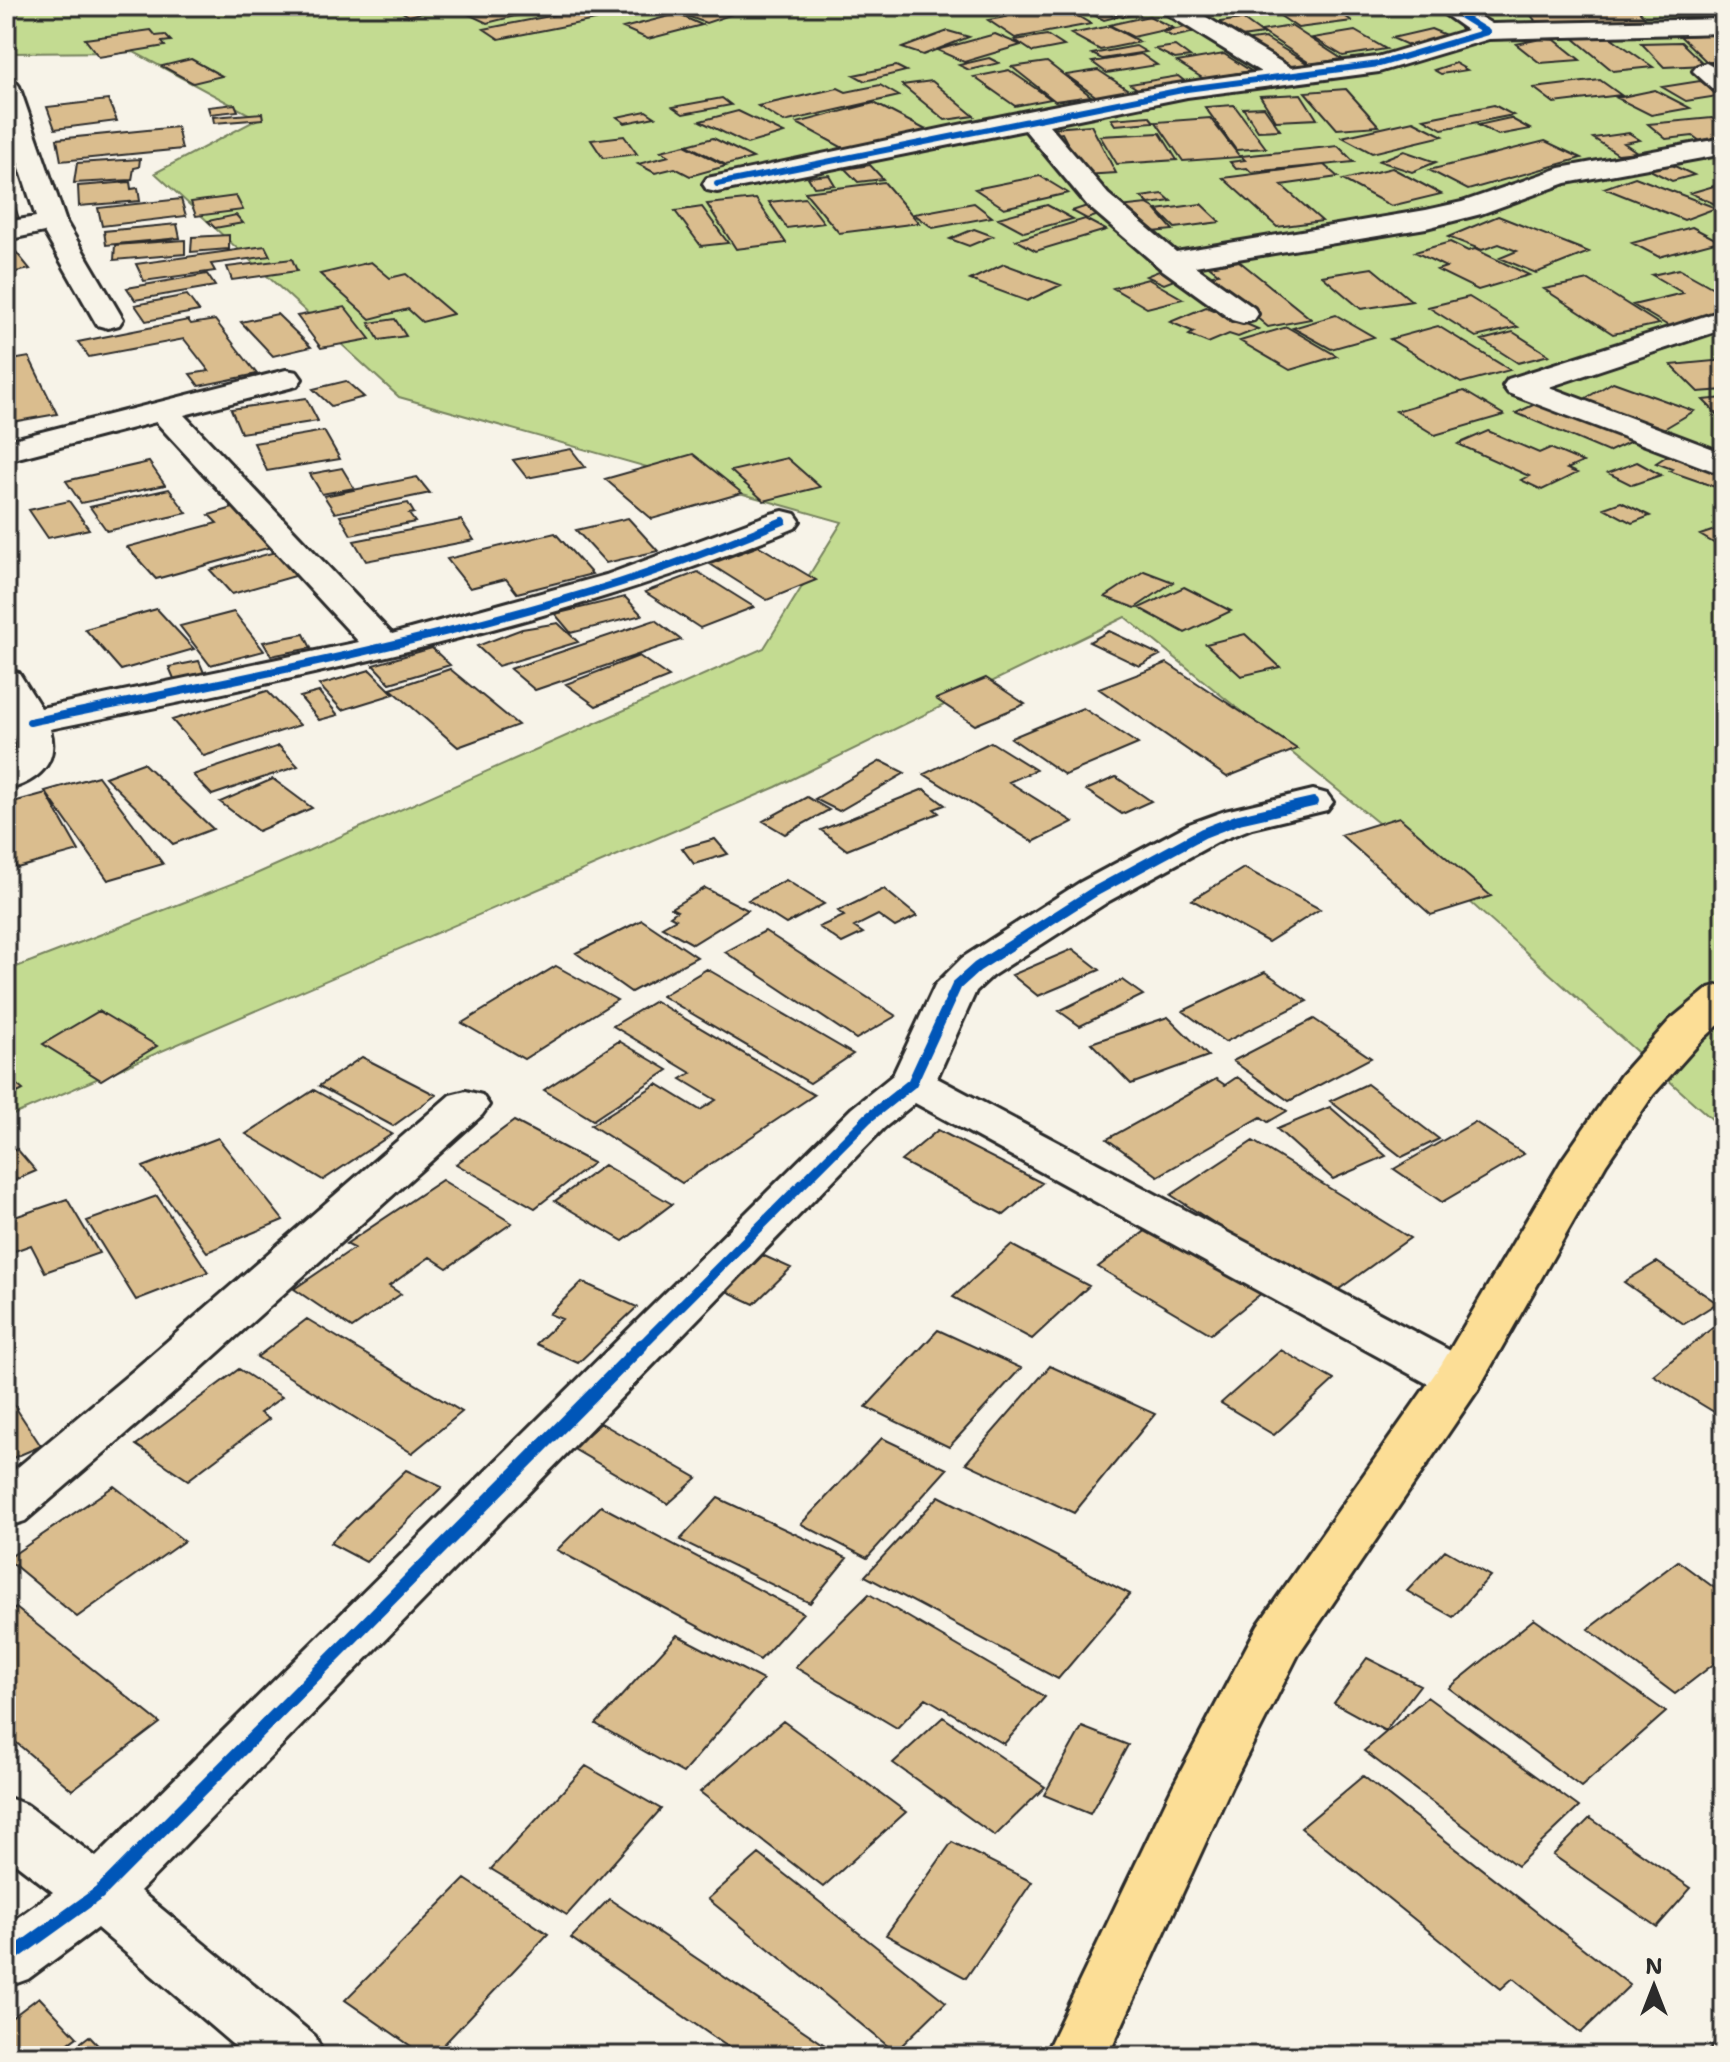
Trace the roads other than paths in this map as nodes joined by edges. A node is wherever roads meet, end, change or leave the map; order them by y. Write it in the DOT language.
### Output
graph roads {
  1 [pos="1171,6"];
  2 [pos="1445,6"];
  3 [pos="1724,26"];
  4 [pos="1487,32"];
  5 [pos="1286,76"];
  6 [pos="6,86"];
  7 [pos="1031,120"];
  8 [pos="1724,146"];
  9 [pos="19,164"];
  10 [pos="717,184"];
  11 [pos="52,222"];
  12 [pos="6,231"];
  13 [pos="1170,262"];
  14 [pos="1243,314"];
  15 [pos="108,319"];
  16 [pos="1724,319"];
  17 [pos="286,379"];
  18 [pos="165,413"];
  19 [pos="6,451"];
  20 [pos="1724,465"];
  21 [pos="783,521"];
  22 [pos="385,648"];
  23 [pos="6,681"];
  24 [pos="30,722"];
  25 [pos="6,778"];
  26 [pos="1313,802"];
  27 [pos="1724,997"];
  28 [pos="912,1083"];
  29 [pos="466,1105"];
  30 [pos="1459,1378"];
  31 [pos="6,1507"];
  32 [pos="6,1822"];
  33 [pos="99,1893"];
  34 [pos="6,1960"];
  35 [pos="292,2056"];
  36 [pos="1076,2056"];
  1 -- 5 [label="street"];
  2 -- 4 [label="street"];
  3 -- 4 [label="street"];
  4 -- 5 [label="street"];
  5 -- 7 [label="street"];
  6 -- 9 [label="street"];
  7 -- 10 [label="street"];
  7 -- 13 [label="street"];
  8 -- 13 [label="street"];
  9 -- 11 [label="street"];
  11 -- 12 [label="street"];
  11 -- 15 [label="street"];
  13 -- 14 [label="street"];
  16 -- 20 [label="street"];
  17 -- 18 [label="street"];
  18 -- 19 [label="street"];
  18 -- 22 [label="street"];
  21 -- 22 [label="street"];
  22 -- 24 [label="street"];
  23 -- 24 [label="street"];
  24 -- 25 [label="street"];
  26 -- 28 [label="street"];
  27 -- 30 [label="main road"];
  28 -- 30 [label="street"];
  28 -- 33 [label="street"];
  29 -- 31 [label="street"];
  30 -- 36 [label="main road"];
  32 -- 33 [label="street"];
  33 -- 34 [label="street"];
  33 -- 35 [label="street"];
}
